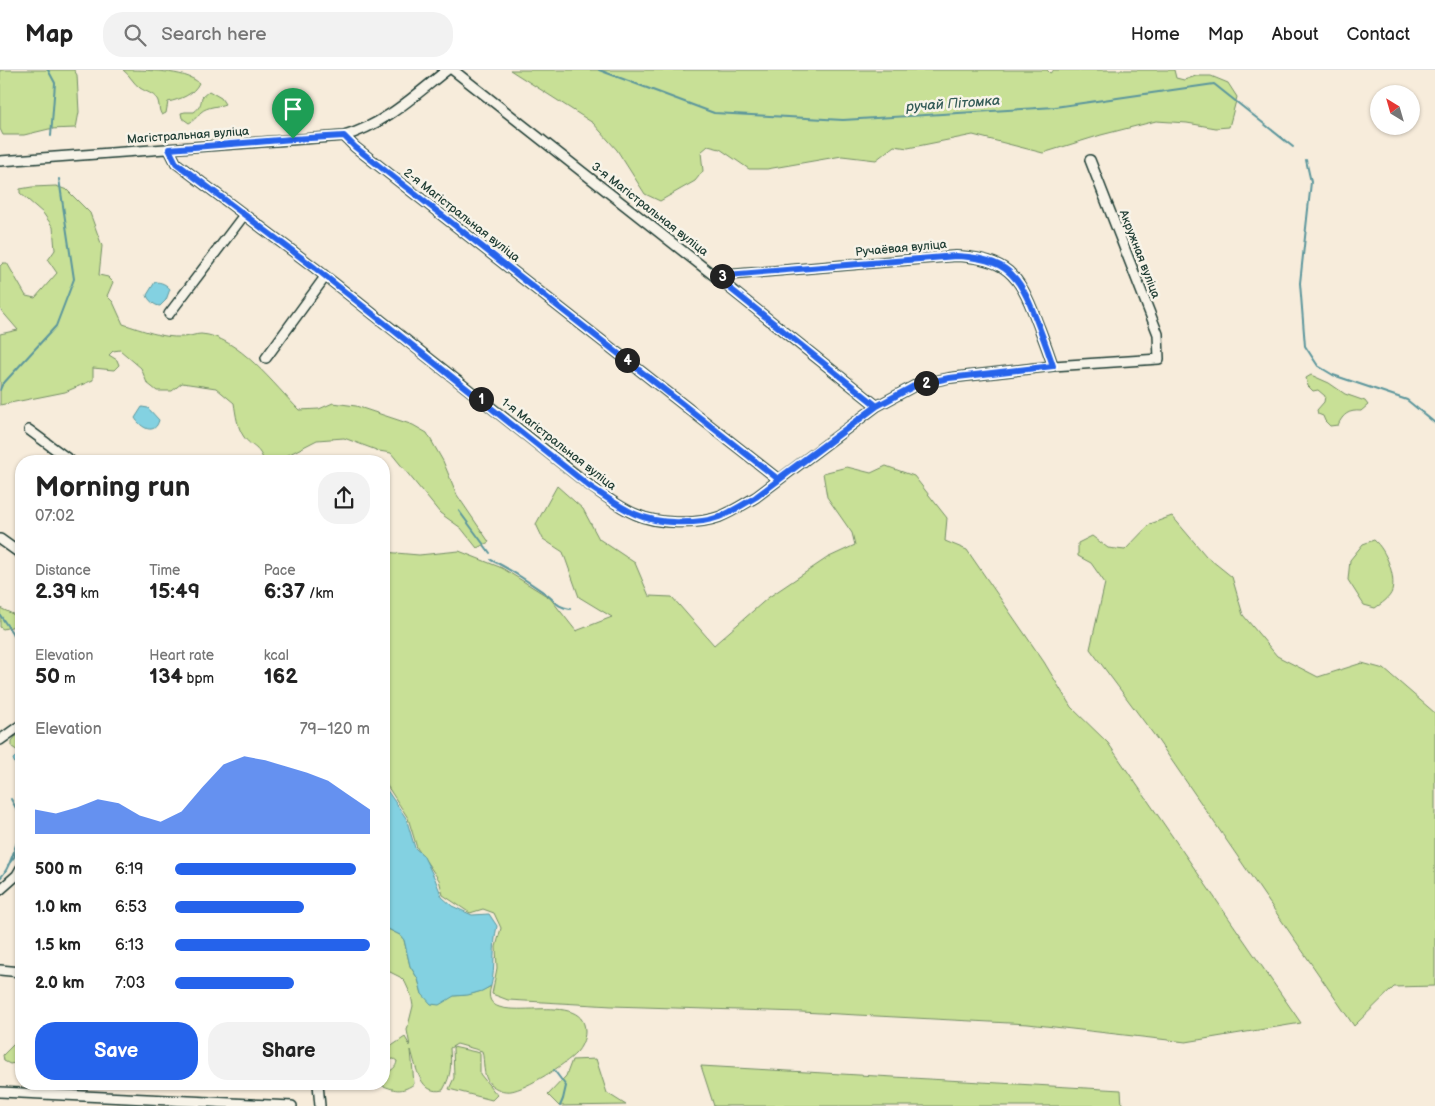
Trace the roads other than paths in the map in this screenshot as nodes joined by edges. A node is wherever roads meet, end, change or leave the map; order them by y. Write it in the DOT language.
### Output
graph roads {
  1 [pos="448,70"];
  2 [pos="453,70"];
  3 [pos="344,136"];
  4 [pos="169,149"];
  5 [pos="1090,160"];
  6 [pos="0,161"];
  7 [pos="244,215"];
  8 [pos="325,277"];
  9 [pos="717,278"];
  10 [pos="169,314"];
  11 [pos="266,358"];
  12 [pos="1159,359"];
  13 [pos="1053,366"];
  14 [pos="877,406"];
  15 [pos="29,430"];
  16 [pos="63,455"];
  17 [pos="778,479"];
  18 [pos="0,539"];
  19 [pos="15,550"];
  20 [pos="15,729"];
  21 [pos="0,740"];
  22 [pos="15,877"];
  23 [pos="0,890"];
  24 [pos="0,970"];
  25 [pos="15,971"];
  26 [pos="319,1090"];
  27 [pos="0,1092"];
  28 [pos="292,1106"];
  29 [pos="320,1106"];
  1 -- 3 [label="street, Магістральная вуліца"];
  2 -- 9 [label="street, 3-я Магістральная вуліца"];
  3 -- 4 [label="street, Магістральная вуліца"];
  3 -- 17 [label="street, 2-я Магістральная вуліца"];
  4 -- 6 [label="street, Магістральная вуліца"];
  4 -- 7 [label="street, 1-я Магістральная вуліца"];
  5 -- 12 [label="street, Акружная вуліца"];
  7 -- 8 [label="street, 1-я Магістральная вуліца"];
  7 -- 10 [label="street"];
  8 -- 11 [label="street"];
  8 -- 17 [label="street, 1-я Магістральная вуліца"];
  9 -- 13 [label="street, Ручаёвая вуліца"];
  9 -- 14 [label="street, 3-я Магістральная вуліца"];
  12 -- 13 [label="street, 1-я Магістральная вуліца"];
  13 -- 14 [label="street, 1-я Магістральная вуліца"];
  14 -- 17 [label="street, 1-я Магістральная вуліца"];
  15 -- 16 [label="street"];
  18 -- 19 [label="street"];
  20 -- 21 [label="street"];
  22 -- 23 [label="street"];
  24 -- 25 [label="street"];
  26 -- 29 [label="street"];
  27 -- 28 [label="street"];
}
